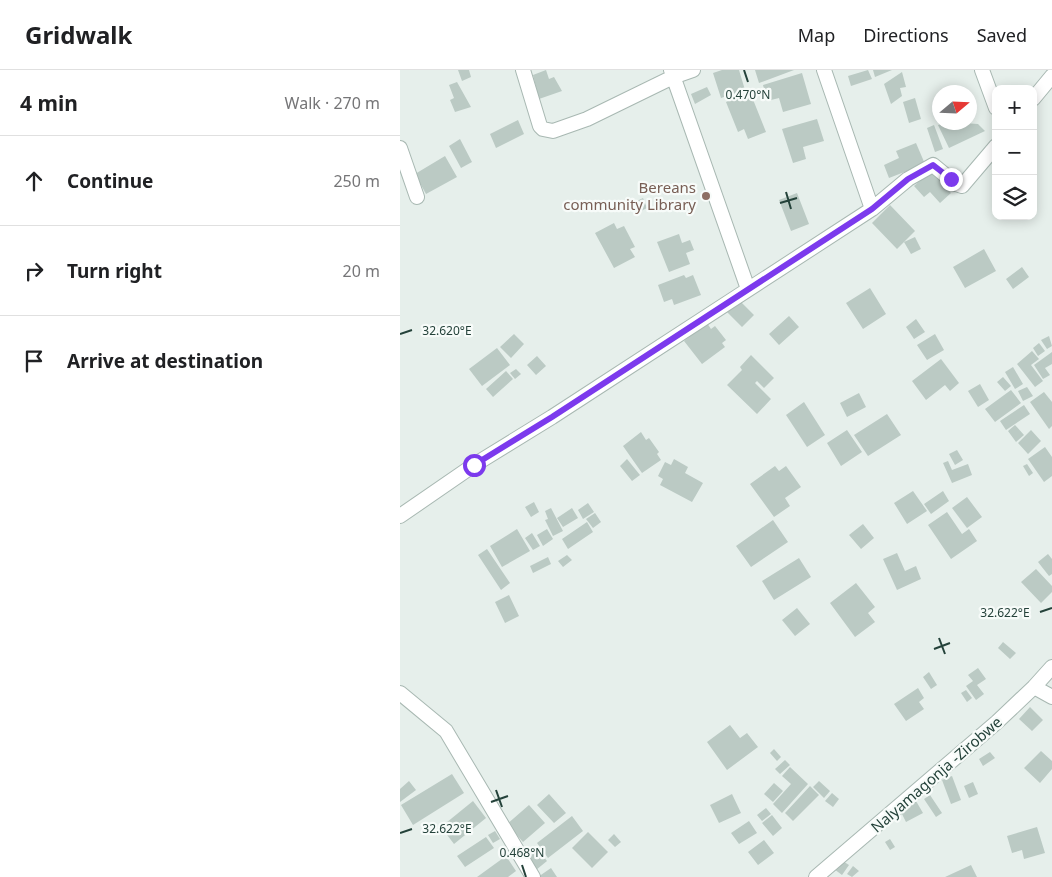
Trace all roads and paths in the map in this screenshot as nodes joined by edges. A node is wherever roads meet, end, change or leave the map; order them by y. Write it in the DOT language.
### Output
graph roads {
  1 [pos="523,70"];
  2 [pos="693,70"];
  3 [pos="824,70"];
  4 [pos="982,70"];
  5 [pos="672,73"];
  6 [pos="1052,76"];
  7 [pos="1037,95"];
  8 [pos="992,97"];
  9 [pos="400,148"];
  10 [pos="992,151"];
  11 [pos="417,197"];
  12 [pos="872,209"];
  13 [pos="748,288"];
  14 [pos="400,516"];
  15 [pos="1052,667"];
  16 [pos="1034,687"];
  17 [pos="400,694"];
  18 [pos="1052,696"];
  19 [pos="533,877"];
  20 [pos="816,877"];
  1 -- 5 [label="street"];
  2 -- 5 [label="street"];
  3 -- 12 [label="street"];
  4 -- 8 [label="street"];
  5 -- 13 [label="street"];
  6 -- 7 [label="street"];
  9 -- 11 [label="street"];
  10 -- 12 [label="street"];
  12 -- 13 [label="street"];
  13 -- 14 [label="street"];
  15 -- 16 [label="street, Nalyamagonja -Zirobwe"];
  16 -- 18 [label="street"];
  16 -- 20 [label="street, Nalyamagonja -Zirobwe"];
  17 -- 19 [label="street"];
}
